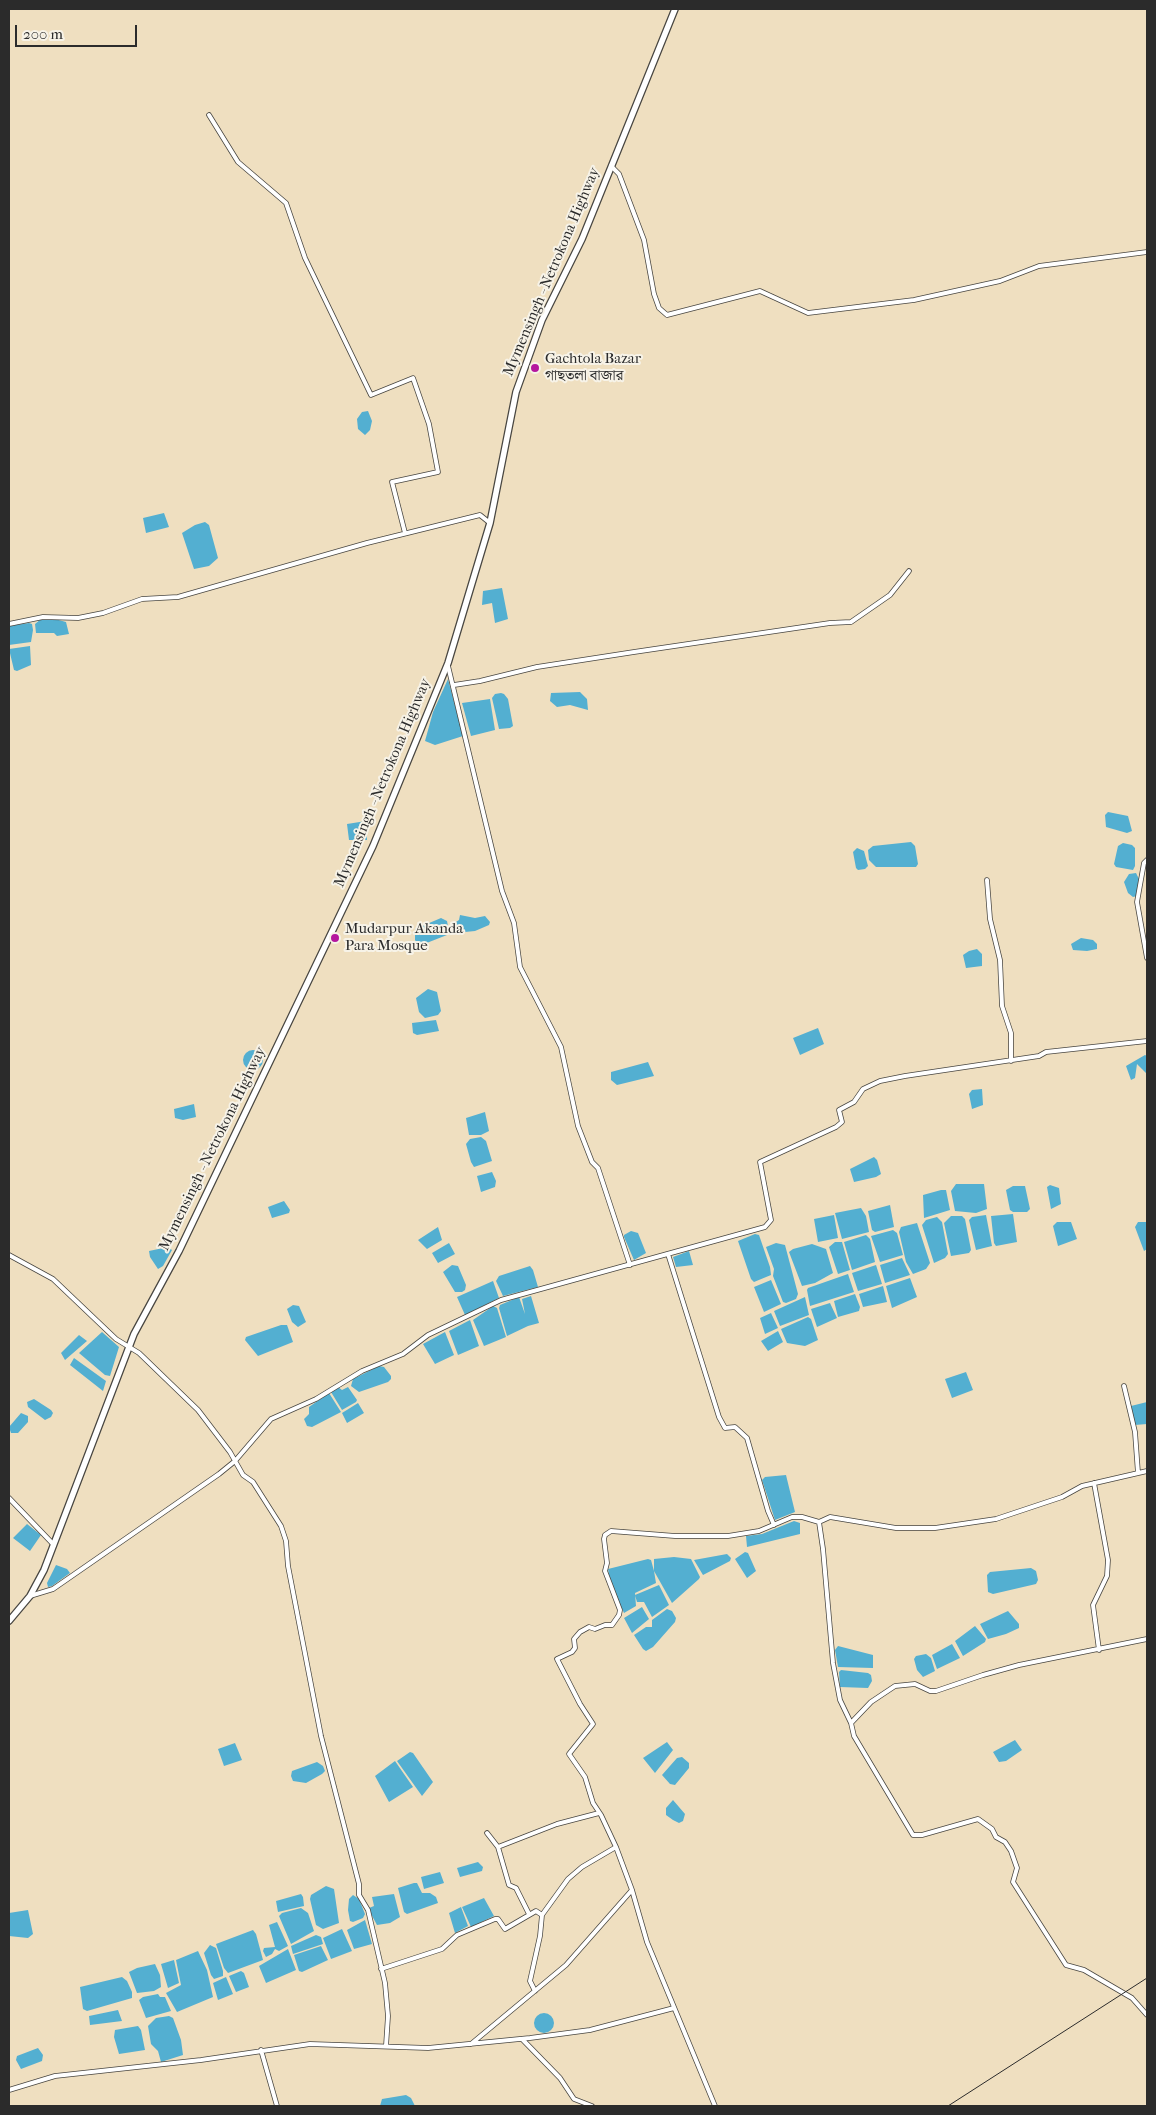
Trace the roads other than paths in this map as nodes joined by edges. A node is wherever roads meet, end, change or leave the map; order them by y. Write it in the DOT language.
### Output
graph roads {
  1 [pos="676,9"];
  2 [pos="209,115"];
  3 [pos="611,166"];
  4 [pos="1147,252"];
  5 [pos="490,522"];
  6 [pos="405,534"];
  7 [pos="909,571"];
  8 [pos="9,624"];
  9 [pos="448,663"];
  10 [pos="454,684"];
  11 [pos="1147,860"];
  12 [pos="987,880"];
  13 [pos="1147,958"];
  14 [pos="1147,1041"];
  15 [pos="1011,1061"];
  16 [pos="668,1254"];
  17 [pos="9,1255"];
  18 [pos="630,1265"];
  19 [pos="128,1346"];
  20 [pos="1124,1386"];
  21 [pos="235,1461"];
  22 [pos="1147,1471"];
  23 [pos="1138,1473"];
  24 [pos="1094,1483"];
  25 [pos="9,1498"];
  26 [pos="819,1522"];
  27 [pos="774,1525"];
  28 [pos="55,1546"];
  29 [pos="30,1596"];
  30 [pos="9,1621"];
  31 [pos="1147,1639"];
  32 [pos="1099,1650"];
  33 [pos="851,1723"];
  34 [pos="599,1812"];
  35 [pos="487,1833"];
  36 [pos="498,1847"];
  37 [pos="616,1847"];
  38 [pos="632,1890"];
  39 [pos="529,1914"];
  40 [pos="542,1915"];
  41 [pos="381,1970"];
  42 [pos="535,1991"];
  43 [pos="674,2008"];
  44 [pos="1147,2015"];
  45 [pos="522,2039"];
  46 [pos="471,2044"];
  47 [pos="386,2046"];
  48 [pos="261,2050"];
  49 [pos="9,2090"];
  50 [pos="277,2106"];
  51 [pos="592,2106"];
  52 [pos="715,2106"];
  1 -- 3 [label="main road, Mymensingh - Netrokona Highway"];
  2 -- 6 [label="street"];
  3 -- 4 [label="street"];
  3 -- 5 [label="main road, Mymensingh - Netrokona Highway"];
  5 -- 6 [label="street"];
  5 -- 9 [label="main road, Mymensingh - Netrokona Highway"];
  6 -- 8 [label="street"];
  7 -- 10 [label="street"];
  9 -- 10 [label="street"];
  9 -- 19 [label="main road, Mymensingh - Netrokona Highway"];
  10 -- 18 [label="street"];
  11 -- 13 [label="street"];
  12 -- 15 [label="street"];
  14 -- 15 [label="street"];
  15 -- 16 [label="street"];
  16 -- 18 [label="street"];
  16 -- 27 [label="street"];
  17 -- 19 [label="street"];
  18 -- 21 [label="street"];
  19 -- 21 [label="street"];
  19 -- 28 [label="main road, Mymensingh - Netrokona Highway"];
  20 -- 23 [label="street"];
  21 -- 29 [label="street"];
  21 -- 41 [label="street"];
  22 -- 23 [label="street"];
  23 -- 24 [label="street"];
  24 -- 26 [label="street"];
  24 -- 32 [label="street"];
  25 -- 28 [label="street"];
  26 -- 27 [label="street"];
  26 -- 33 [label="street"];
  27 -- 34 [label="street"];
  28 -- 29 [label="main road, Mymensingh - Netrokona Highway"];
  29 -- 30 [label="main road, Mymensingh - Netrokona Highway"];
  31 -- 32 [label="street"];
  32 -- 33 [label="street"];
  33 -- 44 [label="street"];
  34 -- 36 [label="street"];
  34 -- 37 [label="street"];
  35 -- 36 [label="street"];
  36 -- 39 [label="street"];
  37 -- 38 [label="street"];
  37 -- 40 [label="street"];
  38 -- 42 [label="street"];
  38 -- 43 [label="street"];
  39 -- 40 [label="street"];
  39 -- 41 [label="street"];
  40 -- 42 [label="street"];
  41 -- 47 [label="street"];
  42 -- 46 [label="street"];
  43 -- 45 [label="street"];
  43 -- 52 [label="street"];
  45 -- 46 [label="street"];
  45 -- 51 [label="street"];
  46 -- 47 [label="street"];
  47 -- 48 [label="street"];
  48 -- 49 [label="street"];
  48 -- 50 [label="street"];
}
